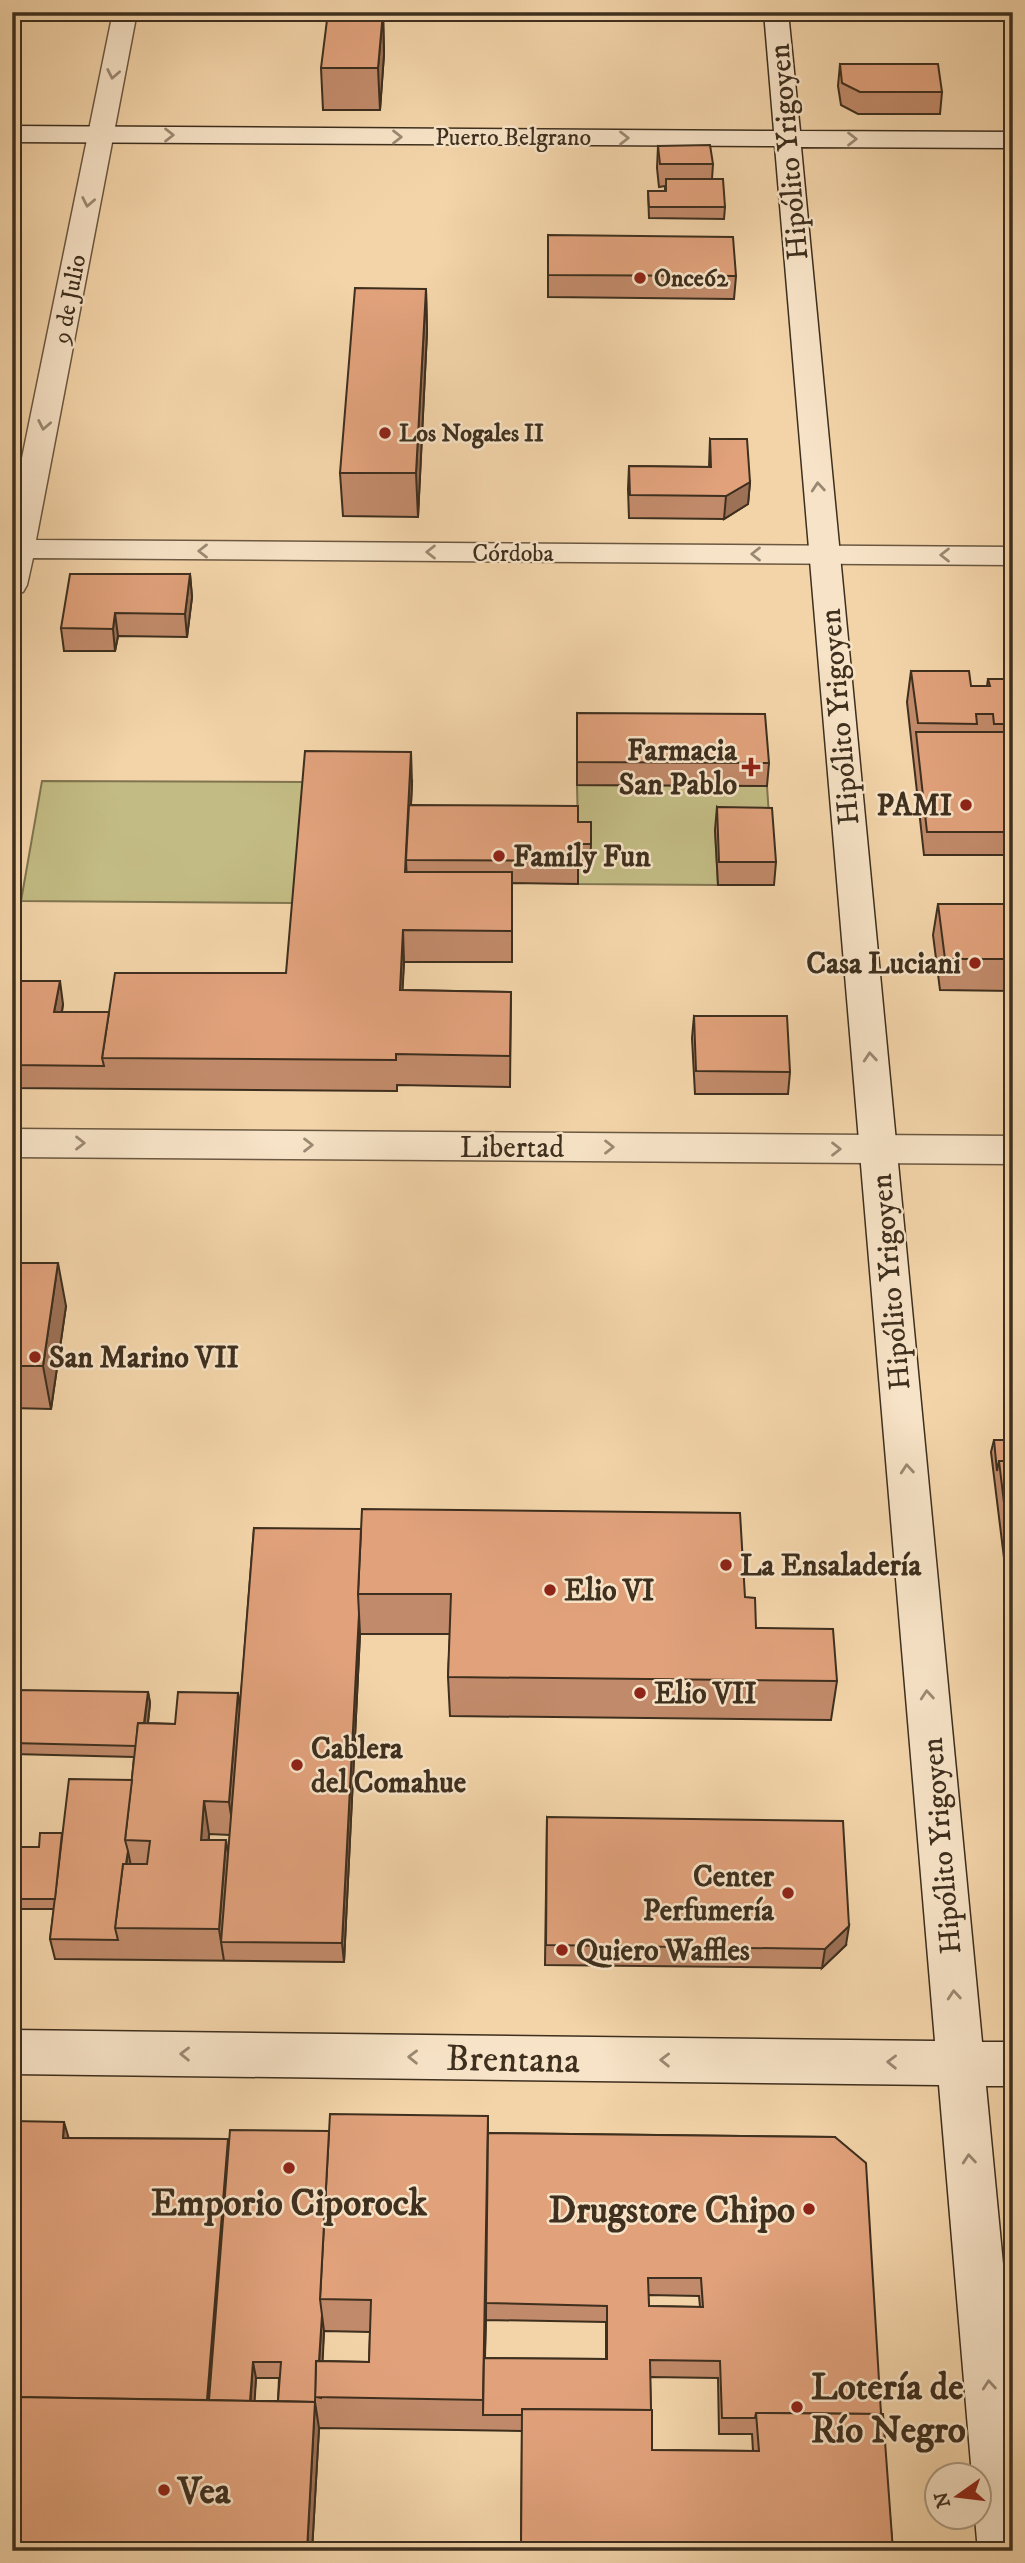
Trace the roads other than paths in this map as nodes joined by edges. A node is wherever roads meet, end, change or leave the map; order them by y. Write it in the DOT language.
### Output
graph roads {
  1 [pos="125,12"];
  2 [pos="776,12"];
  3 [pos="12,134"];
  4 [pos="101,135"];
  5 [pos="787,139"];
  6 [pos="1013,140"];
  7 [pos="16,549"];
  8 [pos="824,555"];
  9 [pos="1013,556"];
  10 [pos="12,585"];
  11 [pos="12,1143"];
  12 [pos="878,1149"];
  13 [pos="1013,1150"];
  14 [pos="12,2052"];
  15 [pos="960,2063"];
  16 [pos="1013,2064"];
  17 [pos="1004,2551"];
  1 -- 4 [label="street, 9 de Julio, one-way"];
  2 -- 5 [label="street, Hipólito Yrigoyen"];
  3 -- 4 [label="street, Puerto Belgrano"];
  4 -- 5 [label="street, Puerto Belgrano, one-way"];
  4 -- 7 [label="street, 9 de Julio, one-way"];
  5 -- 6 [label="street, Puerto Belgrano, one-way"];
  8 -- 5 [label="street, Hipólito Yrigoyen, one-way"];
  8 -- 7 [label="street, Córdoba, one-way"];
  7 -- 10 [label="street, 9 de Julio"];
  9 -- 8 [label="street, Córdoba, one-way"];
  12 -- 8 [label="street, Hipólito Yrigoyen, one-way"];
  11 -- 12 [label="street, Libertad, one-way"];
  12 -- 13 [label="street, Libertad"];
  15 -- 12 [label="street, Hipólito Yrigoyen, one-way"];
  15 -- 14 [label="street, Brentana, one-way"];
  15 -- 16 [label="street, Brentana"];
  17 -- 15 [label="street, Hipólito Yrigoyen, one-way"];
}
